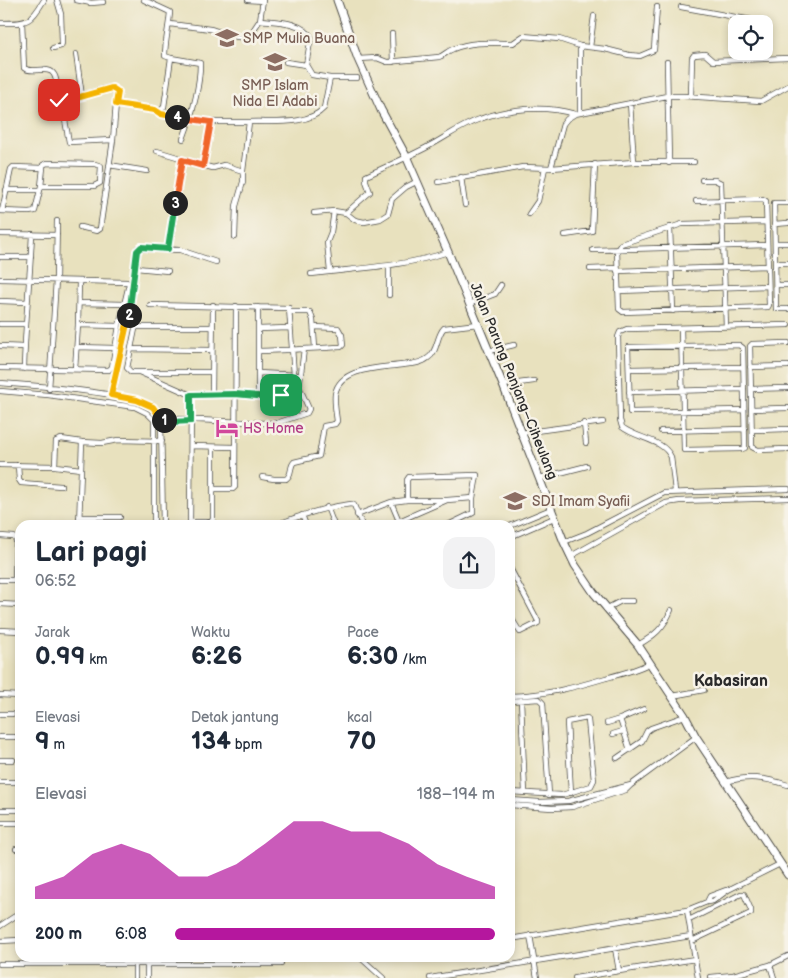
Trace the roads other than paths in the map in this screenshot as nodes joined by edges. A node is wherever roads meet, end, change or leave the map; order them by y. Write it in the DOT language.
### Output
graph roads {
  1 [pos="44,0"];
  2 [pos="58,0"];
  3 [pos="76,0"];
  4 [pos="144,0"];
  5 [pos="248,0"];
  6 [pos="263,0"];
  7 [pos="337,0"];
  8 [pos="103,2"];
  9 [pos="681,7"];
  10 [pos="656,8"];
  11 [pos="594,16"];
  12 [pos="728,16"];
  13 [pos="260,20"];
  14 [pos="0,22"];
  15 [pos="22,22"];
  16 [pos="170,24"];
  17 [pos="392,34"];
  18 [pos="580,46"];
  19 [pos="590,47"];
  20 [pos="53,48"];
  21 [pos="76,54"];
  22 [pos="171,58"];
  23 [pos="788,58"];
  24 [pos="358,59"];
  25 [pos="773,59"];
  26 [pos="746,60"];
  27 [pos="286,62"];
  28 [pos="393,62"];
  29 [pos="667,62"];
  30 [pos="306,64"];
  31 [pos="330,78"];
  32 [pos="357,78"];
  33 [pos="788,86"];
  34 [pos="82,96"];
  35 [pos="667,96"];
  36 [pos="691,96"];
  37 [pos="630,103"];
  38 [pos="116,104"];
  39 [pos="159,112"];
  40 [pos="580,113"];
  41 [pos="575,114"];
  42 [pos="65,120"];
  43 [pos="190,120"];
  44 [pos="211,122"];
  45 [pos="249,122"];
  46 [pos="183,139"];
  47 [pos="113,140"];
  48 [pos="157,151"];
  49 [pos="406,156"];
  50 [pos="182,160"];
  51 [pos="634,162"];
  52 [pos="694,162"];
  53 [pos="668,163"];
  54 [pos="595,164"];
  55 [pos="109,165"];
  56 [pos="203,166"];
  57 [pos="43,168"];
  58 [pos="545,168"];
  59 [pos="551,168"];
  60 [pos="147,170"];
  61 [pos="243,171"];
  62 [pos="461,177"];
  63 [pos="702,180"];
  64 [pos="416,182"];
  65 [pos="438,182"];
  66 [pos="40,188"];
  67 [pos="6,190"];
  68 [pos="721,200"];
  69 [pos="696,201"];
  70 [pos="788,203"];
  71 [pos="465,205"];
  72 [pos="1,211"];
  73 [pos="334,211"];
  74 [pos="346,212"];
  75 [pos="314,213"];
  76 [pos="529,214"];
  77 [pos="57,221"];
  78 [pos="766,222"];
  79 [pos="722,223"];
  80 [pos="788,223"];
  81 [pos="774,224"];
  82 [pos="80,227"];
  83 [pos="670,228"];
  84 [pos="0,234"];
  85 [pos="32,234"];
  86 [pos="57,235"];
  87 [pos="565,235"];
  88 [pos="235,237"];
  89 [pos="775,243"];
  90 [pos="788,243"];
  91 [pos="767,245"];
  92 [pos="723,246"];
  93 [pos="671,248"];
  94 [pos="168,249"];
  95 [pos="593,250"];
  96 [pos="617,250"];
  97 [pos="448,252"];
  98 [pos="0,257"];
  99 [pos="31,257"];
  100 [pos="216,262"];
  101 [pos="775,263"];
  102 [pos="788,263"];
  103 [pos="389,266"];
  104 [pos="768,266"];
  105 [pos="724,267"];
  106 [pos="136,268"];
  107 [pos="590,269"];
  108 [pos="672,269"];
  109 [pos="168,270"];
  110 [pos="617,270"];
  111 [pos="330,271"];
  112 [pos="310,274"];
  113 [pos="0,279"];
  114 [pos="30,279"];
  115 [pos="56,280"];
  116 [pos="79,281"];
  117 [pos="501,285"];
  118 [pos="776,285"];
  119 [pos="788,285"];
  120 [pos="768,286"];
  121 [pos="724,288"];
  122 [pos="672,290"];
  123 [pos="618,291"];
  124 [pos="389,295"];
  125 [pos="0,301"];
  126 [pos="27,302"];
  127 [pos="79,303"];
  128 [pos="126,304"];
  129 [pos="469,304"];
  130 [pos="150,305"];
  131 [pos="213,305"];
  132 [pos="236,306"];
  133 [pos="258,307"];
  134 [pos="725,309"];
  135 [pos="788,309"];
  136 [pos="672,311"];
  137 [pos="290,312"];
  138 [pos="0,324"];
  139 [pos="25,324"];
  140 [pos="478,324"];
  141 [pos="78,325"];
  142 [pos="788,325"];
  143 [pos="119,326"];
  144 [pos="212,327"];
  145 [pos="314,327"];
  146 [pos="726,327"];
  147 [pos="290,328"];
  148 [pos="681,328"];
  149 [pos="258,329"];
  150 [pos="788,343"];
  151 [pos="514,345"];
  152 [pos="0,346"];
  153 [pos="682,346"];
  154 [pos="24,347"];
  155 [pos="77,347"];
  156 [pos="115,348"];
  157 [pos="315,348"];
  158 [pos="304,349"];
  159 [pos="131,350"];
  160 [pos="211,350"];
  161 [pos="258,351"];
  162 [pos="292,351"];
  163 [pos="489,351"];
  164 [pos="743,366"];
  165 [pos="788,366"];
  166 [pos="750,367"];
  167 [pos="0,368"];
  168 [pos="682,368"];
  169 [pos="24,369"];
  170 [pos="75,369"];
  171 [pos="629,369"];
  172 [pos="49,370"];
  173 [pos="139,372"];
  174 [pos="212,372"];
  175 [pos="258,373"];
  176 [pos="294,375"];
  177 [pos="300,375"];
  178 [pos="534,381"];
  179 [pos="0,383"];
  180 [pos="503,385"];
  181 [pos="49,388"];
  182 [pos="788,388"];
  183 [pos="299,389"];
  184 [pos="744,389"];
  185 [pos="751,389"];
  186 [pos="683,390"];
  187 [pos="0,392"];
  188 [pos="629,392"];
  189 [pos="212,394"];
  190 [pos="235,394"];
  191 [pos="48,395"];
  192 [pos="111,395"];
  193 [pos="191,395"];
  194 [pos="258,395"];
  195 [pos="788,408"];
  196 [pos="751,409"];
  197 [pos="744,410"];
  198 [pos="683,411"];
  199 [pos="154,420"];
  200 [pos="162,420"];
  201 [pos="191,421"];
  202 [pos="236,422"];
  203 [pos="603,422"];
  204 [pos="584,423"];
  205 [pos="745,429"];
  206 [pos="788,429"];
  207 [pos="752,430"];
  208 [pos="661,431"];
  209 [pos="684,431"];
  210 [pos="521,433"];
  211 [pos="155,441"];
  212 [pos="162,441"];
  213 [pos="82,442"];
  214 [pos="586,443"];
  215 [pos="191,446"];
  216 [pos="213,447"];
  217 [pos="235,447"];
  218 [pos="788,449"];
  219 [pos="0,465"];
  220 [pos="18,465"];
  221 [pos="55,466"];
  222 [pos="587,466"];
  223 [pos="81,469"];
  224 [pos="262,476"];
  225 [pos="540,478"];
  226 [pos="61,486"];
  227 [pos="213,489"];
  228 [pos="788,489"];
  229 [pos="675,491"];
  230 [pos="473,498"];
  231 [pos="788,498"];
  232 [pos="407,500"];
  233 [pos="447,500"];
  234 [pos="391,502"];
  235 [pos="327,507"];
  236 [pos="550,509"];
  237 [pos="302,514"];
  238 [pos="357,515"];
  239 [pos="120,517"];
  240 [pos="79,518"];
  241 [pos="554,518"];
  242 [pos="154,520"];
  243 [pos="163,520"];
  244 [pos="190,520"];
  245 [pos="212,520"];
  246 [pos="288,520"];
  247 [pos="304,520"];
  248 [pos="332,520"];
  249 [pos="360,520"];
  250 [pos="399,520"];
  251 [pos="401,520"];
  252 [pos="459,520"];
  253 [pos="515,524"];
  254 [pos="515,535"];
  255 [pos="0,536"];
  256 [pos="15,539"];
  257 [pos="564,542"];
  258 [pos="571,556"];
  259 [pos="515,577"];
  260 [pos="0,580"];
  261 [pos="15,580"];
  262 [pos="632,601"];
  263 [pos="0,604"];
  264 [pos="15,605"];
  265 [pos="606,609"];
  266 [pos="670,610"];
  267 [pos="515,624"];
  268 [pos="0,630"];
  269 [pos="15,631"];
  270 [pos="638,645"];
  271 [pos="650,663"];
  272 [pos="704,690"];
  273 [pos="0,696"];
  274 [pos="15,696"];
  275 [pos="515,696"];
  276 [pos="672,696"];
  277 [pos="521,700"];
  278 [pos="515,701"];
  279 [pos="644,709"];
  280 [pos="0,714"];
  281 [pos="12,714"];
  282 [pos="685,716"];
  283 [pos="620,719"];
  284 [pos="607,723"];
  285 [pos="623,730"];
  286 [pos="613,734"];
  287 [pos="0,737"];
  288 [pos="14,737"];
  289 [pos="696,737"];
  290 [pos="630,750"];
  291 [pos="617,758"];
  292 [pos="0,760"];
  293 [pos="13,760"];
  294 [pos="0,782"];
  295 [pos="15,782"];
  296 [pos="726,782"];
  297 [pos="788,784"];
  298 [pos="631,785"];
  299 [pos="515,792"];
  300 [pos="525,793"];
  301 [pos="571,793"];
  302 [pos="548,795"];
  303 [pos="515,800"];
  304 [pos="515,805"];
  305 [pos="0,810"];
  306 [pos="15,810"];
  307 [pos="0,823"];
  308 [pos="15,823"];
  309 [pos="780,864"];
  310 [pos="788,875"];
  311 [pos="687,910"];
  312 [pos="15,916"];
  313 [pos="689,920"];
  314 [pos="0,926"];
  315 [pos="530,935"];
  316 [pos="515,938"];
  317 [pos="692,939"];
  318 [pos="15,940"];
  319 [pos="0,941"];
  320 [pos="615,948"];
  321 [pos="788,956"];
  322 [pos="695,959"];
  323 [pos="534,961"];
  324 [pos="182,962"];
  325 [pos="250,962"];
  326 [pos="366,962"];
  327 [pos="62,963"];
  328 [pos="0,964"];
  329 [pos="135,964"];
  330 [pos="141,964"];
  331 [pos="147,964"];
  332 [pos="281,964"];
  333 [pos="770,965"];
  334 [pos="616,971"];
  335 [pos="382,977"];
  336 [pos="711,977"];
  337 [pos="135,978"];
  338 [pos="146,978"];
  339 [pos="430,978"];
  340 [pos="537,978"];
  341 [pos="575,978"];
  342 [pos="614,978"];
  343 [pos="698,978"];
  344 [pos="774,978"];
  1 -- 15 [label="street"];
  2 -- 20 [label="street"];
  3 -- 8 [label="street"];
  4 -- 16 [label="street"];
  5 -- 6 [label="street"];
  6 -- 13 [label="street"];
  7 -- 24 [label="street, Jalan Parung Panjang–Ciheulang"];
  9 -- 12 [label="street"];
  10 -- 19 [label="street"];
  11 -- 19 [label="street"];
  13 -- 16 [label="street"];
  13 -- 30 [label="street"];
  14 -- 15 [label="street"];
  15 -- 34 [label="street"];
  16 -- 22 [label="street"];
  17 -- 28 [label="street"];
  18 -- 19 [label="street"];
  18 -- 28 [label="street"];
  18 -- 40 [label="street"];
  21 -- 34 [label="street"];
  22 -- 39 [label="street"];
  22 -- 43 [label="street"];
  23 -- 25 [label="street"];
  24 -- 28 [label="street"];
  24 -- 49 [label="street, Jalan Parung Panjang–Ciheulang"];
  26 -- 36 [label="street"];
  27 -- 30 [label="street"];
  29 -- 35 [label="street"];
  30 -- 31 [label="street"];
  31 -- 32 [label="street"];
  31 -- 45 [label="street"];
  33 -- 36 [label="street"];
  34 -- 38 [label="street"];
  35 -- 36 [label="street"];
  35 -- 37 [label="street"];
  35 -- 53 [label="street"];
  37 -- 40 [label="street"];
  37 -- 51 [label="street"];
  38 -- 39 [label="street"];
  38 -- 47 [label="street"];
  39 -- 43 [label="street"];
  40 -- 41 [label="street"];
  41 -- 49 [label="street"];
  41 -- 59 [label="street"];
  42 -- 47 [label="street"];
  43 -- 44 [label="street"];
  43 -- 46 [label="street"];
  44 -- 45 [label="street"];
  44 -- 56 [label="street"];
  45 -- 61 [label="street"];
  47 -- 55 [label="street"];
  48 -- 50 [label="street"];
  49 -- 64 [label="street, Jalan Parung Panjang–Ciheulang"];
  49 -- 74 [label="street"];
  50 -- 56 [label="street"];
  50 -- 94 [label="street"];
  51 -- 53 [label="street"];
  51 -- 54 [label="street"];
  52 -- 53 [label="street"];
  54 -- 59 [label="street"];
  54 -- 87 [label="street"];
  55 -- 60 [label="street"];
  55 -- 82 [label="street"];
  56 -- 61 [label="street"];
  57 -- 66 [label="street"];
  57 -- 66 [label="street"];
  57 -- 67 [label="street"];
  58 -- 59 [label="street"];
  58 -- 62 [label="street"];
  58 -- 76 [label="street"];
  61 -- 88 [label="street"];
  62 -- 65 [label="street"];
  62 -- 71 [label="street"];
  63 -- 68 [label="street"];
  64 -- 74 [label="street"];
  64 -- 97 [label="street, Jalan Parung Panjang–Ciheulang"];
  66 -- 67 [label="street"];
  66 -- 72 [label="street"];
  67 -- 72 [label="street"];
  68 -- 69 [label="street"];
  68 -- 78 [label="street"];
  68 -- 79 [label="street"];
  70 -- 81 [label="street"];
  73 -- 74 [label="street"];
  73 -- 75 [label="street"];
  73 -- 111 [label="street"];
  77 -- 86 [label="street"];
  78 -- 79 [label="street"];
  78 -- 91 [label="street"];
  79 -- 83 [label="street"];
  79 -- 92 [label="street"];
  80 -- 81 [label="street"];
  81 -- 89 [label="street"];
  83 -- 93 [label="street"];
  83 -- 96 [label="street"];
  84 -- 85 [label="street"];
  85 -- 86 [label="street"];
  85 -- 99 [label="street"];
  86 -- 115 [label="street"];
  89 -- 90 [label="street"];
  89 -- 101 [label="street"];
  91 -- 92 [label="street"];
  91 -- 104 [label="street"];
  92 -- 93 [label="street"];
  92 -- 105 [label="street"];
  93 -- 96 [label="street"];
  93 -- 108 [label="street"];
  94 -- 100 [label="street"];
  94 -- 106 [label="street"];
  95 -- 96 [label="street"];
  96 -- 110 [label="street"];
  97 -- 103 [label="street"];
  97 -- 129 [label="street, Jalan Parung Panjang–Ciheulang"];
  98 -- 99 [label="street"];
  99 -- 114 [label="street"];
  101 -- 102 [label="street"];
  101 -- 118 [label="street"];
  103 -- 111 [label="street"];
  103 -- 124 [label="street"];
  104 -- 105 [label="street"];
  104 -- 120 [label="street"];
  105 -- 108 [label="street"];
  105 -- 121 [label="street"];
  106 -- 109 [label="street"];
  106 -- 192 [label="street"];
  107 -- 110 [label="street"];
  108 -- 110 [label="street"];
  108 -- 122 [label="street"];
  110 -- 123 [label="street"];
  111 -- 112 [label="street"];
  113 -- 114 [label="street"];
  114 -- 115 [label="street"];
  114 -- 126 [label="street"];
  115 -- 116 [label="street"];
  115 -- 172 [label="street"];
  116 -- 127 [label="street"];
  116 -- 128 [label="street"];
  117 -- 129 [label="street"];
  118 -- 119 [label="street"];
  118 -- 135 [label="street"];
  120 -- 121 [label="street"];
  120 -- 134 [label="street"];
  121 -- 122 [label="street"];
  121 -- 134 [label="street"];
  122 -- 123 [label="street"];
  122 -- 136 [label="street"];
  123 -- 136 [label="street"];
  125 -- 126 [label="street"];
  126 -- 139 [label="street"];
  127 -- 128 [label="street"];
  127 -- 141 [label="street"];
  128 -- 143 [label="street"];
  129 -- 140 [label="street, Jalan Parung Panjang–Ciheulang"];
  130 -- 131 [label="street"];
  131 -- 132 [label="street"];
  131 -- 144 [label="street"];
  132 -- 133 [label="street"];
  132 -- 190 [label="street"];
  133 -- 137 [label="street"];
  133 -- 149 [label="street"];
  134 -- 136 [label="street"];
  134 -- 146 [label="street"];
  137 -- 145 [label="street"];
  137 -- 147 [label="street"];
  138 -- 139 [label="street"];
  139 -- 154 [label="street"];
  140 -- 163 [label="street, Jalan Parung Panjang–Ciheulang"];
  140 -- 224 [label="street"];
  141 -- 143 [label="street"];
  141 -- 155 [label="street"];
  142 -- 146 [label="street"];
  143 -- 156 [label="street"];
  144 -- 159 [label="street"];
  144 -- 160 [label="street"];
  145 -- 157 [label="street"];
  145 -- 157 [label="street"];
  146 -- 148 [label="street"];
  147 -- 149 [label="street"];
  147 -- 162 [label="street"];
  148 -- 153 [label="street"];
  148 -- 229 [label="street"];
  149 -- 161 [label="street"];
  150 -- 166 [label="street"];
  151 -- 163 [label="street"];
  152 -- 154 [label="street"];
  153 -- 164 [label="street"];
  153 -- 168 [label="street"];
  153 -- 171 [label="street"];
  154 -- 169 [label="street"];
  155 -- 156 [label="street"];
  155 -- 170 [label="street"];
  156 -- 170 [label="street"];
  157 -- 158 [label="street"];
  158 -- 162 [label="street"];
  158 -- 177 [label="street"];
  159 -- 160 [label="street"];
  159 -- 173 [label="street"];
  160 -- 174 [label="street"];
  161 -- 162 [label="street"];
  161 -- 175 [label="street"];
  162 -- 176 [label="street"];
  163 -- 180 [label="street, Jalan Parung Panjang–Ciheulang"];
  164 -- 168 [label="street"];
  164 -- 184 [label="street"];
  165 -- 166 [label="street"];
  166 -- 185 [label="street"];
  167 -- 169 [label="street"];
  168 -- 171 [label="street"];
  168 -- 186 [label="street"];
  169 -- 172 [label="street"];
  170 -- 172 [label="street"];
  171 -- 188 [label="street"];
  172 -- 181 [label="street"];
  173 -- 174 [label="street"];
  173 -- 193 [label="street"];
  174 -- 189 [label="street"];
  175 -- 176 [label="street"];
  175 -- 194 [label="street"];
  176 -- 177 [label="street"];
  176 -- 183 [label="street"];
  177 -- 183 [label="street"];
  178 -- 180 [label="street"];
  179 -- 181 [label="street"];
  180 -- 210 [label="street, Jalan Parung Panjang–Ciheulang"];
  181 -- 191 [label="street"];
  181 -- 192 [label="street"];
  182 -- 185 [label="street"];
  183 -- 194 [label="street"];
  183 -- 202 [label="street"];
  184 -- 186 [label="street"];
  184 -- 197 [label="street"];
  185 -- 196 [label="street"];
  186 -- 188 [label="street"];
  186 -- 198 [label="street"];
  187 -- 191 [label="street"];
  188 -- 198 [label="street"];
  189 -- 190 [label="street"];
  189 -- 193 [label="street"];
  190 -- 194 [label="street"];
  190 -- 202 [label="street"];
  191 -- 199 [label="street"];
  192 -- 200 [label="street"];
  193 -- 201 [label="street"];
  195 -- 196 [label="street"];
  196 -- 207 [label="street"];
  197 -- 198 [label="street"];
  197 -- 205 [label="street"];
  198 -- 209 [label="street"];
  199 -- 200 [label="street"];
  199 -- 211 [label="street"];
  200 -- 201 [label="street"];
  200 -- 212 [label="street"];
  201 -- 202 [label="street"];
  201 -- 215 [label="street"];
  202 -- 217 [label="street"];
  203 -- 204 [label="street"];
  204 -- 210 [label="street"];
  204 -- 214 [label="street"];
  205 -- 209 [label="street"];
  205 -- 209 [label="street"];
  206 -- 207 [label="street"];
  207 -- 218 [label="street"];
  208 -- 209 [label="street"];
  210 -- 225 [label="street, Jalan Parung Panjang–Ciheulang"];
  211 -- 212 [label="street"];
  211 -- 213 [label="street"];
  211 -- 242 [label="street"];
  212 -- 243 [label="street"];
  213 -- 221 [label="street"];
  213 -- 223 [label="street"];
  215 -- 216 [label="street"];
  215 -- 244 [label="street"];
  216 -- 217 [label="street"];
  216 -- 227 [label="street"];
  217 -- 227 [label="street"];
  219 -- 220 [label="street"];
  220 -- 221 [label="street"];
  220 -- 226 [label="street"];
  221 -- 223 [label="street"];
  222 -- 225 [label="street"];
  223 -- 240 [label="street"];
  225 -- 236 [label="street, Jalan Parung Panjang–Ciheulang"];
  227 -- 245 [label="street"];
  228 -- 229 [label="street"];
  229 -- 257 [label="street"];
  230 -- 232 [label="street"];
  230 -- 233 [label="street"];
  230 -- 252 [label="street"];
  231 -- 258 [label="street"];
  232 -- 233 [label="street"];
  232 -- 234 [label="street"];
  233 -- 251 [label="street"];
  234 -- 238 [label="street"];
  234 -- 250 [label="street"];
  235 -- 237 [label="street"];
  235 -- 238 [label="street"];
  235 -- 248 [label="street"];
  236 -- 241 [label="street, Jalan Parung Panjang–Ciheulang"];
  236 -- 253 [label="street"];
  237 -- 246 [label="street"];
  237 -- 247 [label="street"];
  238 -- 249 [label="street"];
  239 -- 240 [label="street"];
  241 -- 254 [label="street"];
  241 -- 257 [label="street, Jalan Parung Panjang–Ciheulang"];
  255 -- 256 [label="street"];
  257 -- 258 [label="street, Jalan Parung Panjang–Ciheulang"];
  258 -- 265 [label="street, Jalan Parung Panjang–Ciheulang"];
  259 -- 267 [label="street"];
  260 -- 261 [label="street"];
  262 -- 265 [label="street"];
  263 -- 264 [label="street"];
  265 -- 270 [label="street, Jalan Parung Panjang–Ciheulang"];
  266 -- 270 [label="street"];
  268 -- 269 [label="street"];
  270 -- 271 [label="street, Jalan Parung Panjang–Ciheulang"];
  271 -- 275 [label="street"];
  271 -- 276 [label="street, Jalan Parung Panjang–Ciheulang"];
  272 -- 276 [label="street"];
  273 -- 274 [label="street"];
  276 -- 282 [label="street, Jalan Parung Panjang–Ciheulang"];
  277 -- 278 [label="street"];
  277 -- 300 [label="street"];
  277 -- 302 [label="street"];
  279 -- 283 [label="street"];
  280 -- 281 [label="street"];
  282 -- 289 [label="street, Jalan Parung Panjang–Ciheulang"];
  282 -- 290 [label="street"];
  283 -- 284 [label="street"];
  283 -- 285 [label="street"];
  285 -- 286 [label="street"];
  285 -- 290 [label="street"];
  287 -- 288 [label="street"];
  289 -- 296 [label="street, Jalan Parung Panjang–Ciheulang"];
  289 -- 298 [label="street"];
  290 -- 291 [label="street"];
  292 -- 293 [label="street"];
  294 -- 295 [label="street"];
  296 -- 297 [label="street"];
  296 -- 309 [label="street, Jalan Parung Panjang–Ciheulang"];
  298 -- 303 [label="street"];
  298 -- 304 [label="street"];
  299 -- 300 [label="street"];
  300 -- 302 [label="street"];
  301 -- 301 [label="street"];
  301 -- 302 [label="street"];
  305 -- 306 [label="street"];
  307 -- 308 [label="street"];
  309 -- 310 [label="street, Jalan Parung Panjang–Ciheulang"];
  309 -- 311 [label="street"];
  311 -- 313 [label="street"];
  311 -- 315 [label="street"];
  312 -- 314 [label="street"];
  313 -- 317 [label="street"];
  313 -- 317 [label="street"];
  315 -- 316 [label="street"];
  315 -- 323 [label="street"];
  317 -- 320 [label="street"];
  317 -- 322 [label="street"];
  318 -- 319 [label="street"];
  320 -- 323 [label="street"];
  320 -- 334 [label="street"];
  321 -- 333 [label="street"];
  322 -- 334 [label="street"];
  322 -- 343 [label="street"];
  323 -- 339 [label="street"];
  323 -- 340 [label="street"];
  324 -- 331 [label="street"];
  325 -- 332 [label="street"];
  326 -- 335 [label="street"];
  327 -- 328 [label="street"];
  327 -- 329 [label="street"];
  329 -- 330 [label="street"];
  329 -- 337 [label="street"];
  330 -- 331 [label="street"];
  331 -- 338 [label="street"];
  333 -- 336 [label="street"];
  333 -- 344 [label="street"];
  334 -- 341 [label="street"];
  334 -- 342 [label="street"];
}
